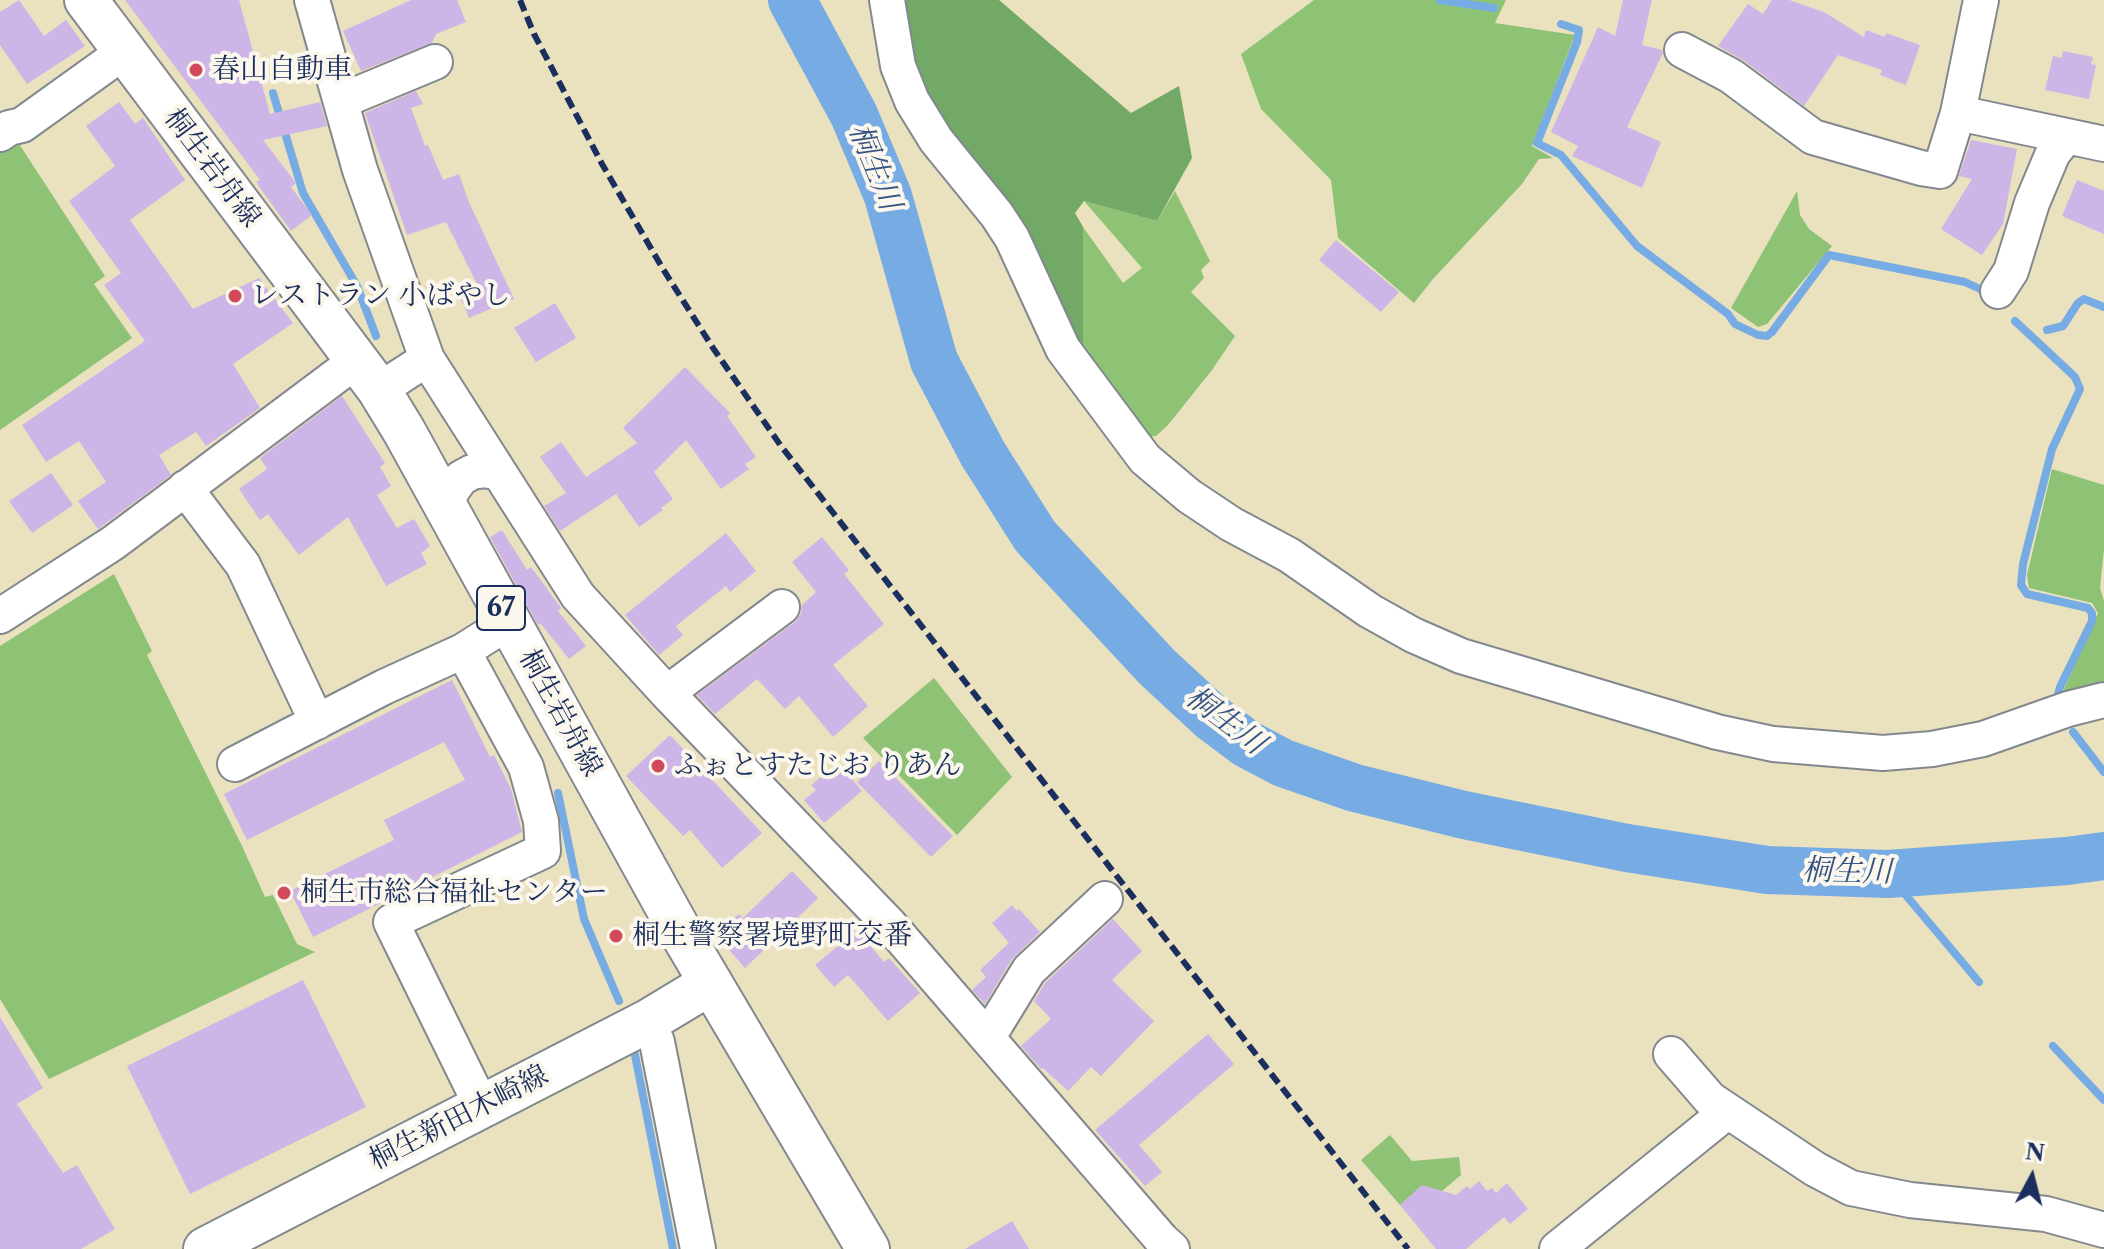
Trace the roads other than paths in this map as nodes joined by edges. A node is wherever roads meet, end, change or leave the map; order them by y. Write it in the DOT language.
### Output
graph roads {
  1 [pos="86,0"];
  2 [pos="312,0"];
  3 [pos="887,0"];
  4 [pos="1981,0"];
  5 [pos="1682,50"];
  6 [pos="125,51"];
  7 [pos="435,62"];
  8 [pos="341,101"];
  9 [pos="1958,113"];
  10 [pos="0,134"];
  11 [pos="2066,137"];
  12 [pos="2104,144"];
  13 [pos="1998,291"];
  14 [pos="427,359"];
  15 [pos="367,376"];
  16 [pos="498,473"];
  17 [pos="185,488"];
  18 [pos="447,508"];
  19 [pos="782,607"];
  20 [pos="0,616"];
  21 [pos="509,622"];
  22 [pos="463,651"];
  23 [pos="667,693"];
  24 [pos="2104,700"];
  25 [pos="317,722"];
  26 [pos="235,764"];
  27 [pos="1105,899"];
  28 [pos="711,983"];
  29 [pos="648,1021"];
  30 [pos="988,1037"];
  31 [pos="1671,1054"];
  32 [pos="482,1107"];
  33 [pos="1728,1111"];
  34 [pos="2104,1230"];
  35 [pos="205,1249"];
  36 [pos="698,1249"];
  37 [pos="868,1249"];
  38 [pos="1172,1249"];
  39 [pos="1557,1249"];
  1 -- 6 [label="main road, 桐生岩舟線 / 67"];
  2 -- 8 [label="street"];
  3 -- 24 [label="street"];
  4 -- 9 [label="street"];
  5 -- 9 [label="street"];
  6 -- 10 [label="street"];
  6 -- 15 [label="main road, 桐生岩舟線 / 67"];
  7 -- 8 [label="street"];
  8 -- 14 [label="street"];
  9 -- 11 [label="street"];
  11 -- 12 [label="street"];
  11 -- 13 [label="street"];
  14 -- 15 [label="street"];
  14 -- 16 [label="street"];
  15 -- 17 [label="street"];
  15 -- 18 [label="main road, 桐生岩舟線 / 67"];
  16 -- 18 [label="street"];
  16 -- 23 [label="street"];
  17 -- 20 [label="street"];
  17 -- 25 [label="street"];
  18 -- 21 [label="main road, 桐生岩舟線 / 67"];
  19 -- 23 [label="street"];
  21 -- 22 [label="street"];
  21 -- 28 [label="main road, 桐生岩舟線 / 67"];
  22 -- 25 [label="street"];
  22 -- 32 [label="street"];
  23 -- 30 [label="street"];
  25 -- 26 [label="street"];
  27 -- 30 [label="street"];
  28 -- 29 [label="main road, 桐生新田木崎線"];
  28 -- 37 [label="main road, 桐生岩舟線 / 67"];
  29 -- 32 [label="main road, 桐生新田木崎線"];
  29 -- 36 [label="street"];
  30 -- 38 [label="street"];
  31 -- 33 [label="street"];
  32 -- 35 [label="main road, 桐生新田木崎線"];
  33 -- 34 [label="street"];
  33 -- 39 [label="street"];
}
